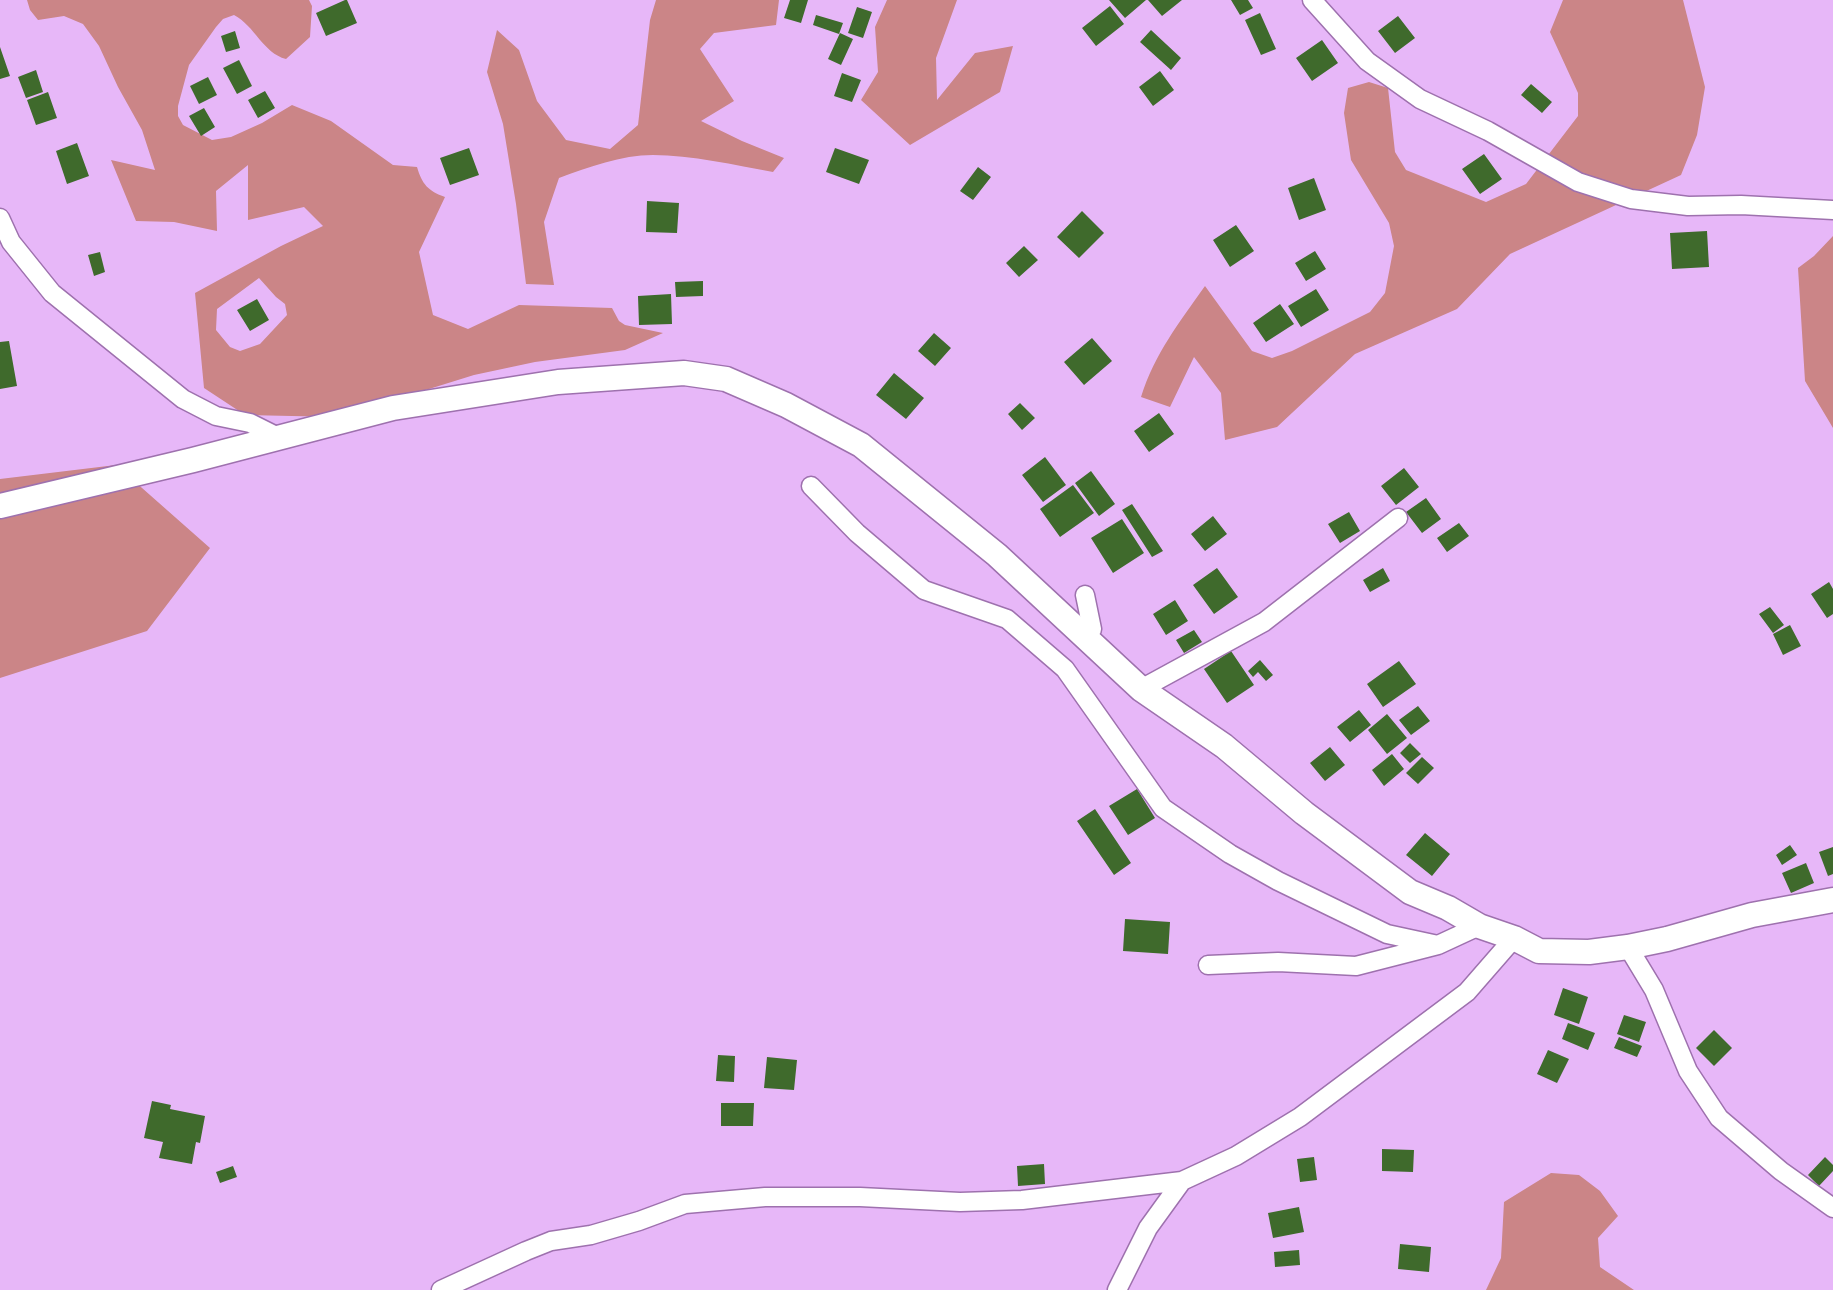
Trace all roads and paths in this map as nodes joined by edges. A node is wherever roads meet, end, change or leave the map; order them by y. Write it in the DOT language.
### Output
graph roads {
  1 [pos="1312,0"];
  2 [pos="1833,210"];
  3 [pos="0,218"];
  4 [pos="280,438"];
  5 [pos="811,486"];
  6 [pos="0,506"];
  7 [pos="1398,518"];
  8 [pos="1085,596"];
  9 [pos="1084,637"];
  10 [pos="1141,689"];
  11 [pos="1833,900"];
  12 [pos="1479,926"];
  13 [pos="1514,938"];
  14 [pos="1438,945"];
  15 [pos="1628,947"];
  16 [pos="1208,964"];
  17 [pos="1182,1181"];
  18 [pos="1833,1208"];
  19 [pos="441,1290"];
  20 [pos="1117,1290"];
  1 -- 2 [label="street"];
  3 -- 4 [label="street"];
  4 -- 6 [label="main road"];
  4 -- 9 [label="main road"];
  5 -- 14 [label="street"];
  7 -- 10 [label="street"];
  8 -- 9 [label="street"];
  9 -- 10 [label="main road"];
  10 -- 12 [label="main road"];
  11 -- 15 [label="main road"];
  12 -- 13 [label="main road"];
  12 -- 14 [label="street"];
  13 -- 15 [label="main road"];
  13 -- 17 [label="street"];
  14 -- 16 [label="street"];
  15 -- 18 [label="street"];
  17 -- 19 [label="street"];
  17 -- 20 [label="street"];
}
